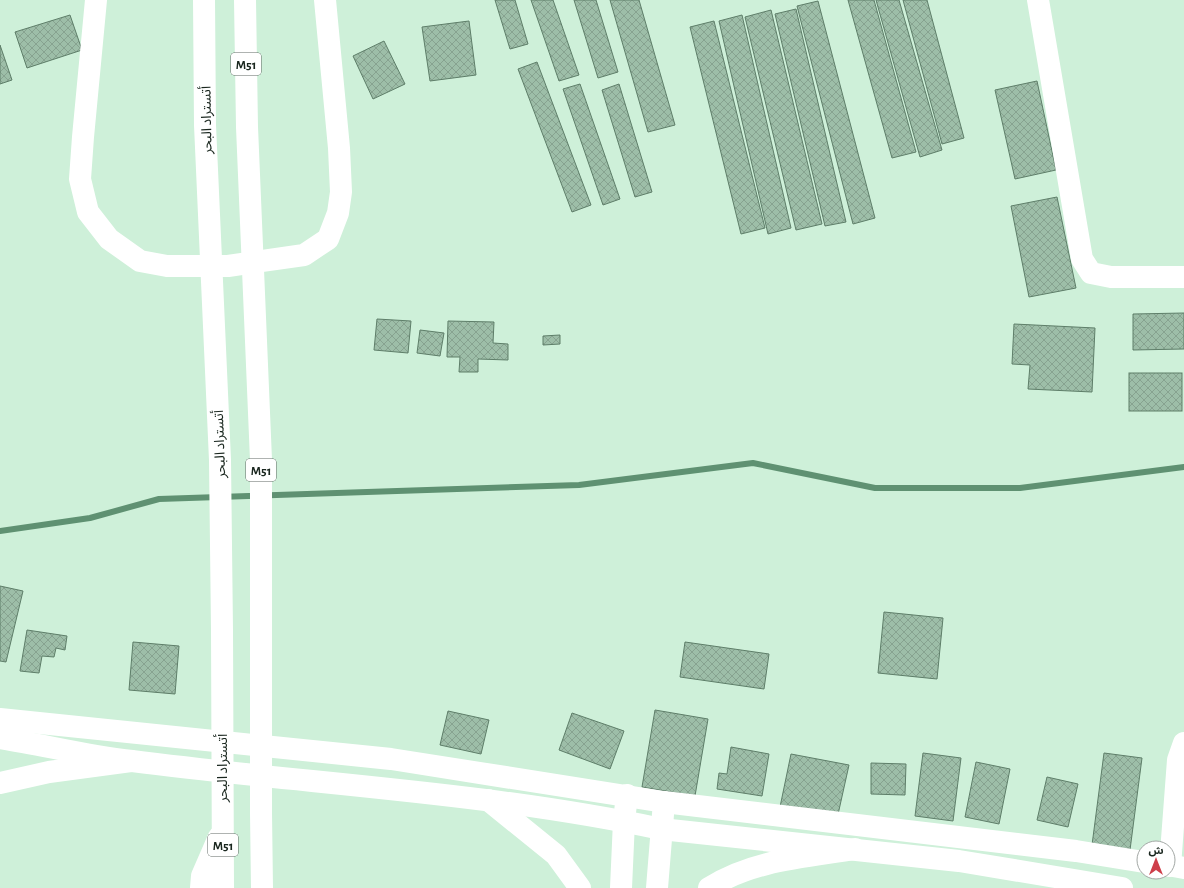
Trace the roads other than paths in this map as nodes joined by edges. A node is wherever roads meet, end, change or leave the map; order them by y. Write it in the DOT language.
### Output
graph roads {
  1 [pos="96,0"];
  2 [pos="204,0"];
  3 [pos="245,0"];
  4 [pos="325,0"];
  5 [pos="1038,0"];
  6 [pos="1184,277"];
  7 [pos="0,719"];
  8 [pos="0,738"];
  9 [pos="1184,743"];
  10 [pos="131,761"];
  11 [pos="0,783"];
  12 [pos="627,795"];
  13 [pos="488,800"];
  14 [pos="664,802"];
  15 [pos="624,821"];
  16 [pos="661,829"];
  17 [pos="222,830"];
  18 [pos="1175,840"];
  19 [pos="855,849"];
  20 [pos="1136,861"];
  21 [pos="1049,882"];
  22 [pos="201,888"];
  23 [pos="223,888"];
  24 [pos="262,888"];
  25 [pos="580,888"];
  26 [pos="621,888"];
  27 [pos="657,888"];
  28 [pos="709,888"];
  29 [pos="1122,888"];
  1 -- 4 [label="main road"];
  2 -- 17 [label="main road, أتستراد البحر / M51"];
  3 -- 24 [label="main road, M51"];
  5 -- 6 [label="main road"];
  7 -- 12 [label="main road"];
  8 -- 10 [label="main road"];
  9 -- 18 [label="main road"];
  10 -- 11 [label="main road"];
  10 -- 13 [label="main road"];
  12 -- 14 [label="main road"];
  12 -- 15 [label="main road"];
  13 -- 15 [label="main road"];
  13 -- 25 [label="main road"];
  14 -- 16 [label="main road"];
  14 -- 20 [label="main road"];
  15 -- 16 [label="main road"];
  15 -- 26 [label="main road"];
  16 -- 19 [label="main road"];
  16 -- 27 [label="main road"];
  17 -- 22 [label="main road"];
  17 -- 23 [label="main road, أتستراد البحر / M51"];
  19 -- 21 [label="main road"];
  19 -- 28 [label="main road"];
  21 -- 29 [label="main road"];
}
